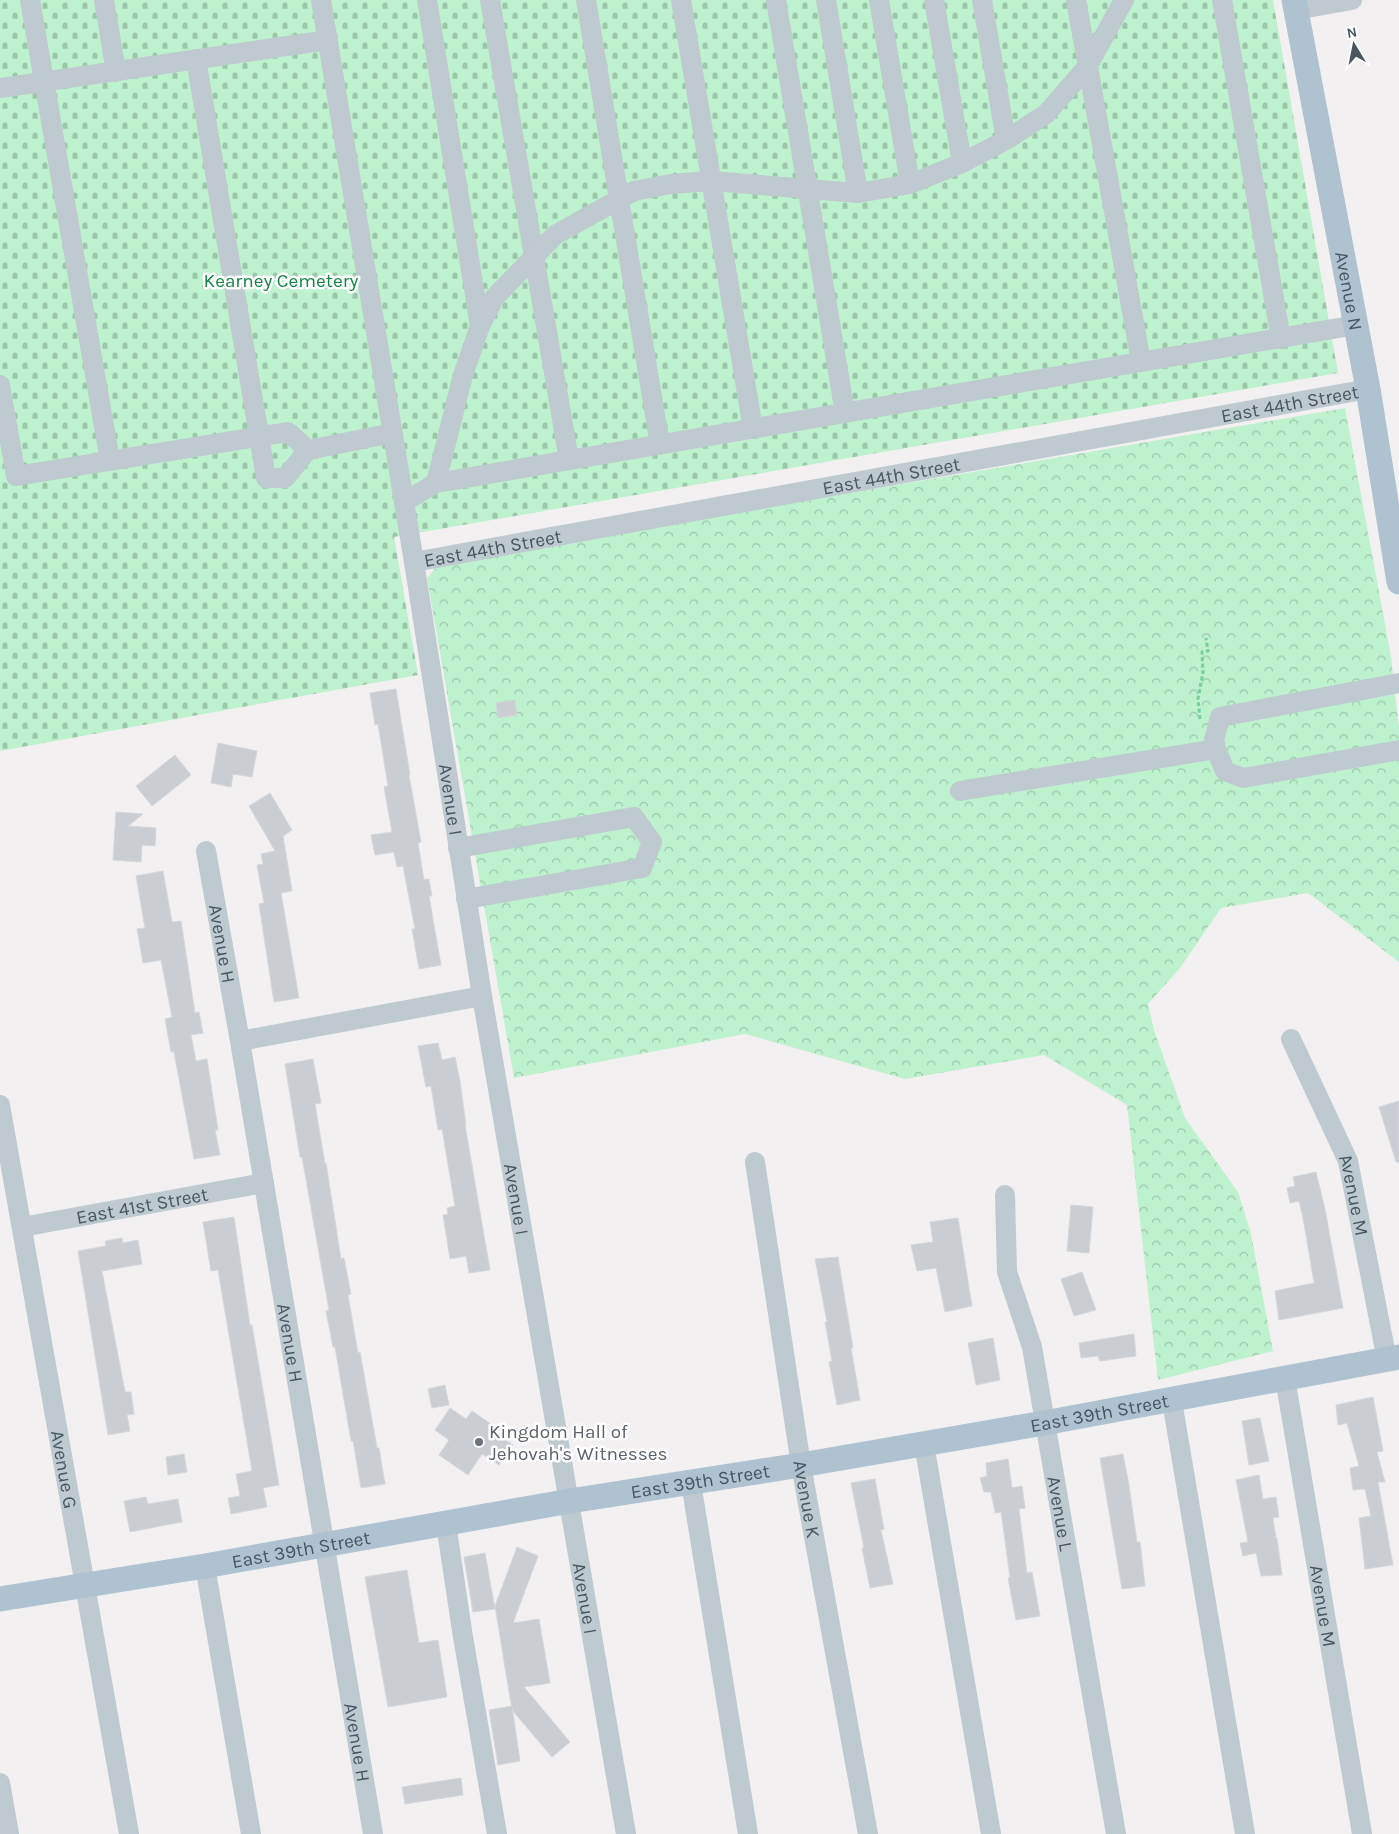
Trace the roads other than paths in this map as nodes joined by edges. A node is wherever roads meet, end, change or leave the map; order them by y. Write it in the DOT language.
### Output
graph roads {
  1 [pos="30,0"];
  2 [pos="104,0"];
  3 [pos="321,0"];
  4 [pos="426,0"];
  5 [pos="490,0"];
  6 [pos="586,0"];
  7 [pos="681,0"];
  8 [pos="776,0"];
  9 [pos="826,0"];
  10 [pos="878,0"];
  11 [pos="934,0"];
  12 [pos="982,0"];
  13 [pos="1076,0"];
  14 [pos="1124,0"];
  15 [pos="1222,0"];
  16 [pos="1352,0"];
  17 [pos="1294,5"];
  18 [pos="328,40"];
  19 [pos="196,59"];
  20 [pos="1087,67"];
  21 [pos="116,72"];
  22 [pos="44,80"];
  23 [pos="0,88"];
  24 [pos="1006,140"];
  25 [pos="962,163"];
  26 [pos="711,181"];
  27 [pos="910,184"];
  28 [pos="808,188"];
  29 [pos="858,194"];
  30 [pos="619,198"];
  31 [pos="534,256"];
  32 [pos="1356,325"];
  33 [pos="480,326"];
  34 [pos="1281,339"];
  35 [pos="1141,362"];
  36 [pos="0,385"];
  37 [pos="1368,389"];
  38 [pos="845,413"];
  39 [pos="752,429"];
  40 [pos="393,434"];
  41 [pos="259,436"];
  42 [pos="660,445"];
  43 [pos="308,450"];
  44 [pos="569,460"];
  45 [pos="110,461"];
  46 [pos="436,483"];
  47 [pos="404,502"];
  48 [pos="414,562"];
  49 [pos="1399,582"];
  50 [pos="1399,683"];
  51 [pos="1216,749"];
  52 [pos="1399,750"];
  53 [pos="960,791"];
  54 [pos="458,848"];
  55 [pos="206,851"];
  56 [pos="466,899"];
  57 [pos="482,996"];
  58 [pos="1291,1039"];
  59 [pos="240,1040"];
  60 [pos="0,1105"];
  61 [pos="755,1162"];
  62 [pos="264,1184"];
  63 [pos="1005,1195"];
  64 [pos="22,1227"];
  65 [pos="1393,1359"];
  66 [pos="1286,1378"];
  67 [pos="1172,1401"];
  68 [pos="1044,1423"];
  69 [pos="924,1444"];
  70 [pos="801,1465"];
  71 [pos="691,1482"];
  72 [pos="570,1501"];
  73 [pos="446,1524"];
  74 [pos="324,1544"];
  75 [pos="205,1566"];
  76 [pos="85,1585"];
  77 [pos="0,1599"];
  78 [pos="0,1783"];
  79 [pos="9,1834"];
  80 [pos="129,1834"];
  81 [pos="252,1834"];
  82 [pos="373,1834"];
  83 [pos="497,1834"];
  84 [pos="626,1834"];
  85 [pos="748,1834"];
  86 [pos="868,1834"];
  87 [pos="991,1834"];
  88 [pos="1116,1834"];
  89 [pos="1245,1834"];
  90 [pos="1362,1834"];
  1 -- 22 [label="street"];
  2 -- 21 [label="street"];
  3 -- 18 [label="street, Avenue I"];
  4 -- 33 [label="street"];
  5 -- 31 [label="street"];
  6 -- 30 [label="street"];
  7 -- 26 [label="street"];
  8 -- 28 [label="street"];
  9 -- 29 [label="street"];
  10 -- 27 [label="street"];
  11 -- 25 [label="street"];
  12 -- 24 [label="street"];
  13 -- 20 [label="street"];
  14 -- 20 [label="street"];
  15 -- 34 [label="street"];
  16 -- 17 [label="street"];
  17 -- 32 [label="main road, Avenue N"];
  18 -- 19 [label="street"];
  18 -- 40 [label="street, Avenue I"];
  19 -- 21 [label="street"];
  19 -- 41 [label="street"];
  20 -- 24 [label="street"];
  20 -- 35 [label="street"];
  21 -- 22 [label="street"];
  22 -- 23 [label="street"];
  22 -- 45 [label="street"];
  24 -- 25 [label="street"];
  25 -- 27 [label="street"];
  26 -- 28 [label="street"];
  26 -- 30 [label="street"];
  26 -- 39 [label="street"];
  27 -- 29 [label="street"];
  28 -- 29 [label="street"];
  28 -- 38 [label="street"];
  30 -- 31 [label="street"];
  30 -- 42 [label="street"];
  31 -- 33 [label="street"];
  31 -- 44 [label="street"];
  32 -- 34 [label="street"];
  32 -- 37 [label="main road, Avenue N"];
  33 -- 46 [label="street"];
  34 -- 35 [label="street"];
  35 -- 38 [label="street"];
  36 -- 45 [label="street"];
  37 -- 48 [label="street, East 44th Street"];
  37 -- 49 [label="main road, Avenue N"];
  38 -- 39 [label="street"];
  39 -- 42 [label="street"];
  40 -- 43 [label="street"];
  40 -- 47 [label="street, Avenue I"];
  41 -- 43 [label="street"];
  41 -- 43 [label="street"];
  41 -- 45 [label="street"];
  42 -- 44 [label="street"];
  44 -- 46 [label="street"];
  46 -- 47 [label="street"];
  47 -- 48 [label="street, Avenue I"];
  48 -- 54 [label="street, Avenue I"];
  50 -- 51 [label="street"];
  51 -- 52 [label="street"];
  51 -- 53 [label="street"];
  54 -- 56 [label="street, Avenue I"];
  54 -- 56 [label="street"];
  55 -- 59 [label="street, Avenue H"];
  56 -- 57 [label="street, Avenue I"];
  57 -- 59 [label="street"];
  57 -- 72 [label="street, Avenue I"];
  58 -- 65 [label="street, Avenue M"];
  59 -- 62 [label="street, Avenue H"];
  60 -- 64 [label="street, Avenue G"];
  61 -- 70 [label="street, Avenue K"];
  62 -- 64 [label="street, East 41st Street"];
  62 -- 74 [label="street, Avenue H"];
  63 -- 68 [label="street, Avenue L"];
  64 -- 76 [label="street, Avenue G"];
  65 -- 66 [label="main road, East 39th Street"];
  66 -- 67 [label="main road, East 39th Street"];
  66 -- 90 [label="street, Avenue M"];
  67 -- 68 [label="main road, East 39th Street"];
  67 -- 89 [label="street"];
  68 -- 69 [label="main road, East 39th Street"];
  68 -- 88 [label="street, Avenue L"];
  69 -- 70 [label="main road, East 39th Street"];
  69 -- 87 [label="street"];
  70 -- 71 [label="main road, East 39th Street"];
  70 -- 86 [label="street, Avenue K"];
  71 -- 72 [label="main road, East 39th Street"];
  71 -- 85 [label="street"];
  72 -- 73 [label="main road, East 39th Street"];
  72 -- 84 [label="street, Avenue I"];
  73 -- 74 [label="main road, East 39th Street"];
  73 -- 83 [label="street"];
  74 -- 75 [label="main road, East 39th Street"];
  74 -- 82 [label="street, Avenue H"];
  75 -- 76 [label="main road, East 39th Street"];
  75 -- 81 [label="street"];
  76 -- 77 [label="main road, East 39th Street"];
  76 -- 80 [label="street, Avenue G"];
  78 -- 79 [label="street"];
}
